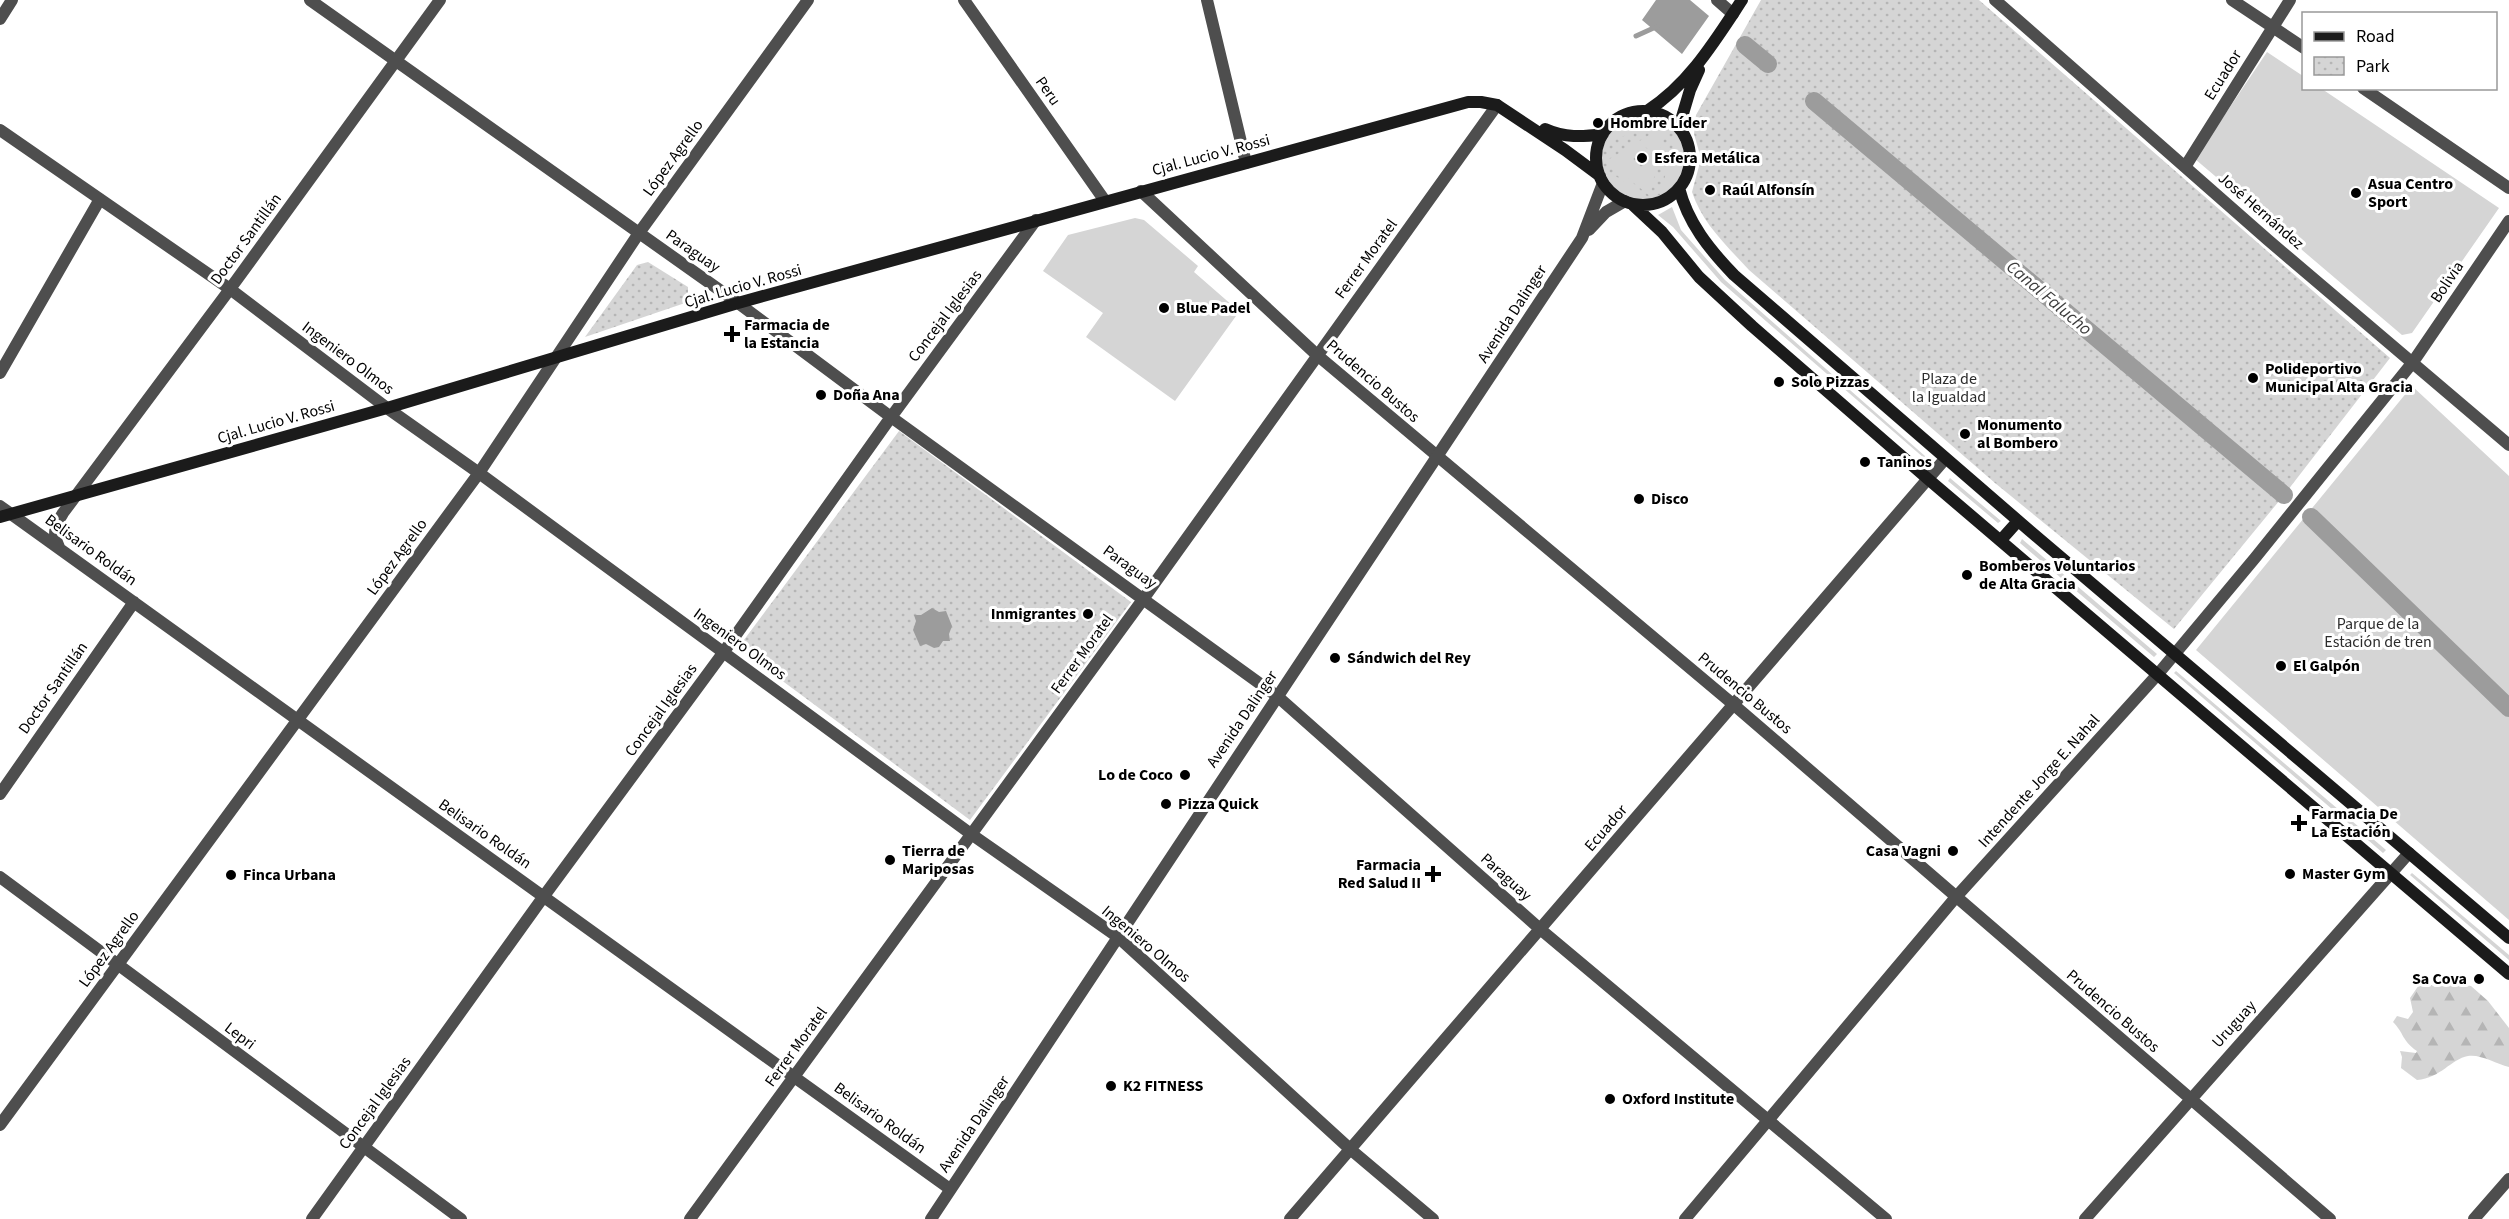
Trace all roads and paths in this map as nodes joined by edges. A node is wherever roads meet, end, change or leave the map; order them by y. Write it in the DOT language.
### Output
graph roads {
  1 [pos="12,0"];
  2 [pos="310,0"];
  3 [pos="440,0"];
  4 [pos="808,0"];
  5 [pos="964,0"];
  6 [pos="1207,0"];
  7 [pos="1717,0"];
  8 [pos="1742,0"];
  9 [pos="1995,0"];
  10 [pos="2232,0"];
  11 [pos="2290,0"];
  12 [pos="1733,14"];
  13 [pos="0,19"];
  14 [pos="2272,27"];
  15 [pos="2302,47"];
  16 [pos="1707,52"];
  17 [pos="397,62"];
  18 [pos="2366,90"];
  19 [pos="1497,105"];
  20 [pos="1647,111"];
  21 [pos="1519,118"];
  22 [pos="1679,127"];
  23 [pos="0,130"];
  24 [pos="1603,134"];
  25 [pos="1246,163"];
  26 [pos="2185,167"];
  27 [pos="1602,179"];
  28 [pos="1679,188"];
  29 [pos="2509,188"];
  30 [pos="1141,191"];
  31 [pos="100,199"];
  32 [pos="1106,201"];
  33 [pos="1629,202"];
  34 [pos="1036,220"];
  35 [pos="2509,221"];
  36 [pos="639,233"];
  37 [pos="1582,237"];
  38 [pos="230,289"];
  39 [pos="738,303"];
  40 [pos="1317,355"];
  41 [pos="554,359"];
  42 [pos="2413,362"];
  43 [pos="0,373"];
  44 [pos="387,408"];
  45 [pos="891,417"];
  46 [pos="2509,445"];
  47 [pos="1437,458"];
  48 [pos="1945,459"];
  49 [pos="479,473"];
  50 [pos="1928,479"];
  51 [pos="76,495"];
  52 [pos="0,506"];
  53 [pos="5,516"];
  54 [pos="2018,521"];
  55 [pos="2001,540"];
  56 [pos="59,547"];
  57 [pos="1144,597"];
  58 [pos="134,602"];
  59 [pos="723,653"];
  60 [pos="2175,654"];
  61 [pos="2158,674"];
  62 [pos="1277,696"];
  63 [pos="1734,705"];
  64 [pos="297,721"];
  65 [pos="0,794"];
  66 [pos="971,834"];
  67 [pos="2409,853"];
  68 [pos="2391,873"];
  69 [pos="0,877"];
  70 [pos="544,896"];
  71 [pos="1956,897"];
  72 [pos="1540,929"];
  73 [pos="1118,938"];
  74 [pos="2509,938"];
  75 [pos="117,966"];
  76 [pos="2509,974"];
  77 [pos="795,1076"];
  78 [pos="2188,1099"];
  79 [pos="1768,1120"];
  80 [pos="0,1125"];
  81 [pos="363,1148"];
  82 [pos="1350,1149"];
  83 [pos="2509,1179"];
  84 [pos="950,1189"];
  85 [pos="312,1219"];
  86 [pos="461,1219"];
  87 [pos="690,1219"];
  88 [pos="931,1219"];
  89 [pos="1290,1219"];
  90 [pos="1433,1219"];
  91 [pos="1684,1219"];
  92 [pos="1886,1219"];
  93 [pos="2085,1219"];
  94 [pos="2330,1219"];
  95 [pos="2474,1219"];
  1 -- 13 [label="street"];
  2 -- 17 [label="street, Paraguay"];
  3 -- 17 [label="street, Doctor Santillán"];
  4 -- 36 [label="street, López Agrello"];
  5 -- 32 [label="street, Peru"];
  6 -- 25 [label="street"];
  7 -- 12 [label="street"];
  8 -- 12 [label="main road"];
  9 -- 26 [label="street, José Hernández"];
  10 -- 14 [label="street"];
  11 -- 14 [label="street, Ecuador"];
  12 -- 16 [label="main road"];
  14 -- 15 [label="street"];
  14 -- 26 [label="street, Ecuador"];
  16 -- 20 [label="main road"];
  16 -- 22 [label="main road"];
  17 -- 36 [label="street, Paraguay"];
  17 -- 38 [label="street, Doctor Santillán"];
  18 -- 29 [label="street"];
  19 -- 21 [label="main road"];
  19 -- 25 [label="main road, Cjal. Lucio V. Rossi"];
  19 -- 40 [label="street, Ferrer Moratel"];
  20 -- 22 [label="main road"];
  20 -- 24 [label="main road"];
  21 -- 24 [label="main road"];
  21 -- 27 [label="main road"];
  22 -- 28 [label="main road"];
  23 -- 31 [label="street, Ingeniero Olmos"];
  24 -- 27 [label="main road"];
  25 -- 30 [label="main road, Cjal. Lucio V. Rossi"];
  26 -- 42 [label="street, José Hernández"];
  27 -- 33 [label="main road"];
  27 -- 37 [label="street, Avenida Dalinger"];
  28 -- 33 [label="main road"];
  28 -- 48 [label="main road"];
  30 -- 32 [label="main road, Cjal. Lucio V. Rossi"];
  30 -- 40 [label="street, Prudencio Bustos"];
  31 -- 38 [label="street, Ingeniero Olmos"];
  31 -- 43 [label="street"];
  32 -- 34 [label="main road, Cjal. Lucio V. Rossi"];
  33 -- 37 [label="street, Avenida Dalinger"];
  33 -- 50 [label="main road"];
  34 -- 39 [label="main road, Cjal. Lucio V. Rossi"];
  34 -- 45 [label="street, Concejal Iglesias"];
  35 -- 42 [label="street, Bolivia"];
  36 -- 39 [label="street, Paraguay"];
  36 -- 41 [label="street, López Agrello"];
  37 -- 47 [label="street, Avenida Dalinger"];
  38 -- 44 [label="street, Ingeniero Olmos"];
  38 -- 51 [label="street, Doctor Santillán"];
  39 -- 41 [label="main road, Cjal. Lucio V. Rossi"];
  39 -- 45 [label="street, Paraguay"];
  40 -- 47 [label="street, Prudencio Bustos"];
  40 -- 57 [label="street, Ferrer Moratel"];
  41 -- 44 [label="main road, Cjal. Lucio V. Rossi"];
  41 -- 49 [label="street, López Agrello"];
  42 -- 46 [label="street, José Hernández"];
  42 -- 60 [label="street, Intendente Jorge E. Nahal"];
  44 -- 49 [label="street, Ingeniero Olmos"];
  44 -- 51 [label="main road, Cjal. Lucio V. Rossi"];
  45 -- 57 [label="street, Paraguay"];
  45 -- 59 [label="street, Concejal Iglesias"];
  47 -- 62 [label="street, Avenida Dalinger"];
  47 -- 63 [label="street, Prudencio Bustos"];
  48 -- 50 [label="street, Ecuador"];
  48 -- 54 [label="main road"];
  49 -- 59 [label="street, Ingeniero Olmos"];
  49 -- 64 [label="street, López Agrello"];
  50 -- 55 [label="main road"];
  50 -- 63 [label="street, Ecuador"];
  51 -- 53 [label="main road, Cjal. Lucio V. Rossi"];
  51 -- 56 [label="street, Doctor Santillán"];
  52 -- 53 [label="street, Belisario Roldán"];
  53 -- 56 [label="street, Belisario Roldán"];
  54 -- 55 [label="main road"];
  54 -- 60 [label="main road"];
  55 -- 61 [label="main road"];
  56 -- 58 [label="street, Belisario Roldán"];
  57 -- 62 [label="street, Paraguay"];
  57 -- 66 [label="street, Ferrer Moratel"];
  58 -- 64 [label="street, Belisario Roldán"];
  58 -- 65 [label="street, Doctor Santillán"];
  59 -- 66 [label="street, Ingeniero Olmos"];
  59 -- 70 [label="street, Concejal Iglesias"];
  60 -- 61 [label="street, Intendente Jorge E. Nahal"];
  60 -- 67 [label="main road"];
  61 -- 68 [label="main road"];
  61 -- 71 [label="street, Intendente Jorge E. Nahal"];
  62 -- 72 [label="street, Paraguay"];
  62 -- 73 [label="street, Avenida Dalinger"];
  63 -- 71 [label="street, Prudencio Bustos"];
  63 -- 72 [label="street, Ecuador"];
  64 -- 70 [label="street, Belisario Roldán"];
  64 -- 75 [label="street, López Agrello"];
  66 -- 73 [label="street, Ingeniero Olmos"];
  66 -- 77 [label="street, Ferrer Moratel"];
  67 -- 68 [label="street, Uruguay"];
  67 -- 74 [label="main road"];
  68 -- 76 [label="main road"];
  68 -- 78 [label="street, Uruguay"];
  69 -- 75 [label="street, Lepri"];
  70 -- 77 [label="street, Belisario Roldán"];
  70 -- 81 [label="street, Concejal Iglesias"];
  71 -- 78 [label="street, Prudencio Bustos"];
  71 -- 79 [label="street, Intendente Jorge E. Nahal"];
  72 -- 79 [label="street, Paraguay"];
  72 -- 82 [label="street, Ecuador"];
  73 -- 82 [label="street, Ingeniero Olmos"];
  73 -- 84 [label="street, Avenida Dalinger"];
  75 -- 80 [label="street, López Agrello"];
  75 -- 81 [label="street, Lepri"];
  77 -- 84 [label="street, Belisario Roldán"];
  77 -- 87 [label="street, Ferrer Moratel"];
  78 -- 93 [label="street, Uruguay"];
  78 -- 94 [label="street, Prudencio Bustos"];
  79 -- 91 [label="street, Intendente Jorge E. Nahal"];
  79 -- 92 [label="street, Paraguay"];
  81 -- 85 [label="street, Concejal Iglesias"];
  81 -- 86 [label="street, Lepri"];
  82 -- 89 [label="street, Ecuador"];
  82 -- 90 [label="street, Ingeniero Olmos"];
  83 -- 95 [label="street"];
  84 -- 88 [label="street, Avenida Dalinger"];
}
